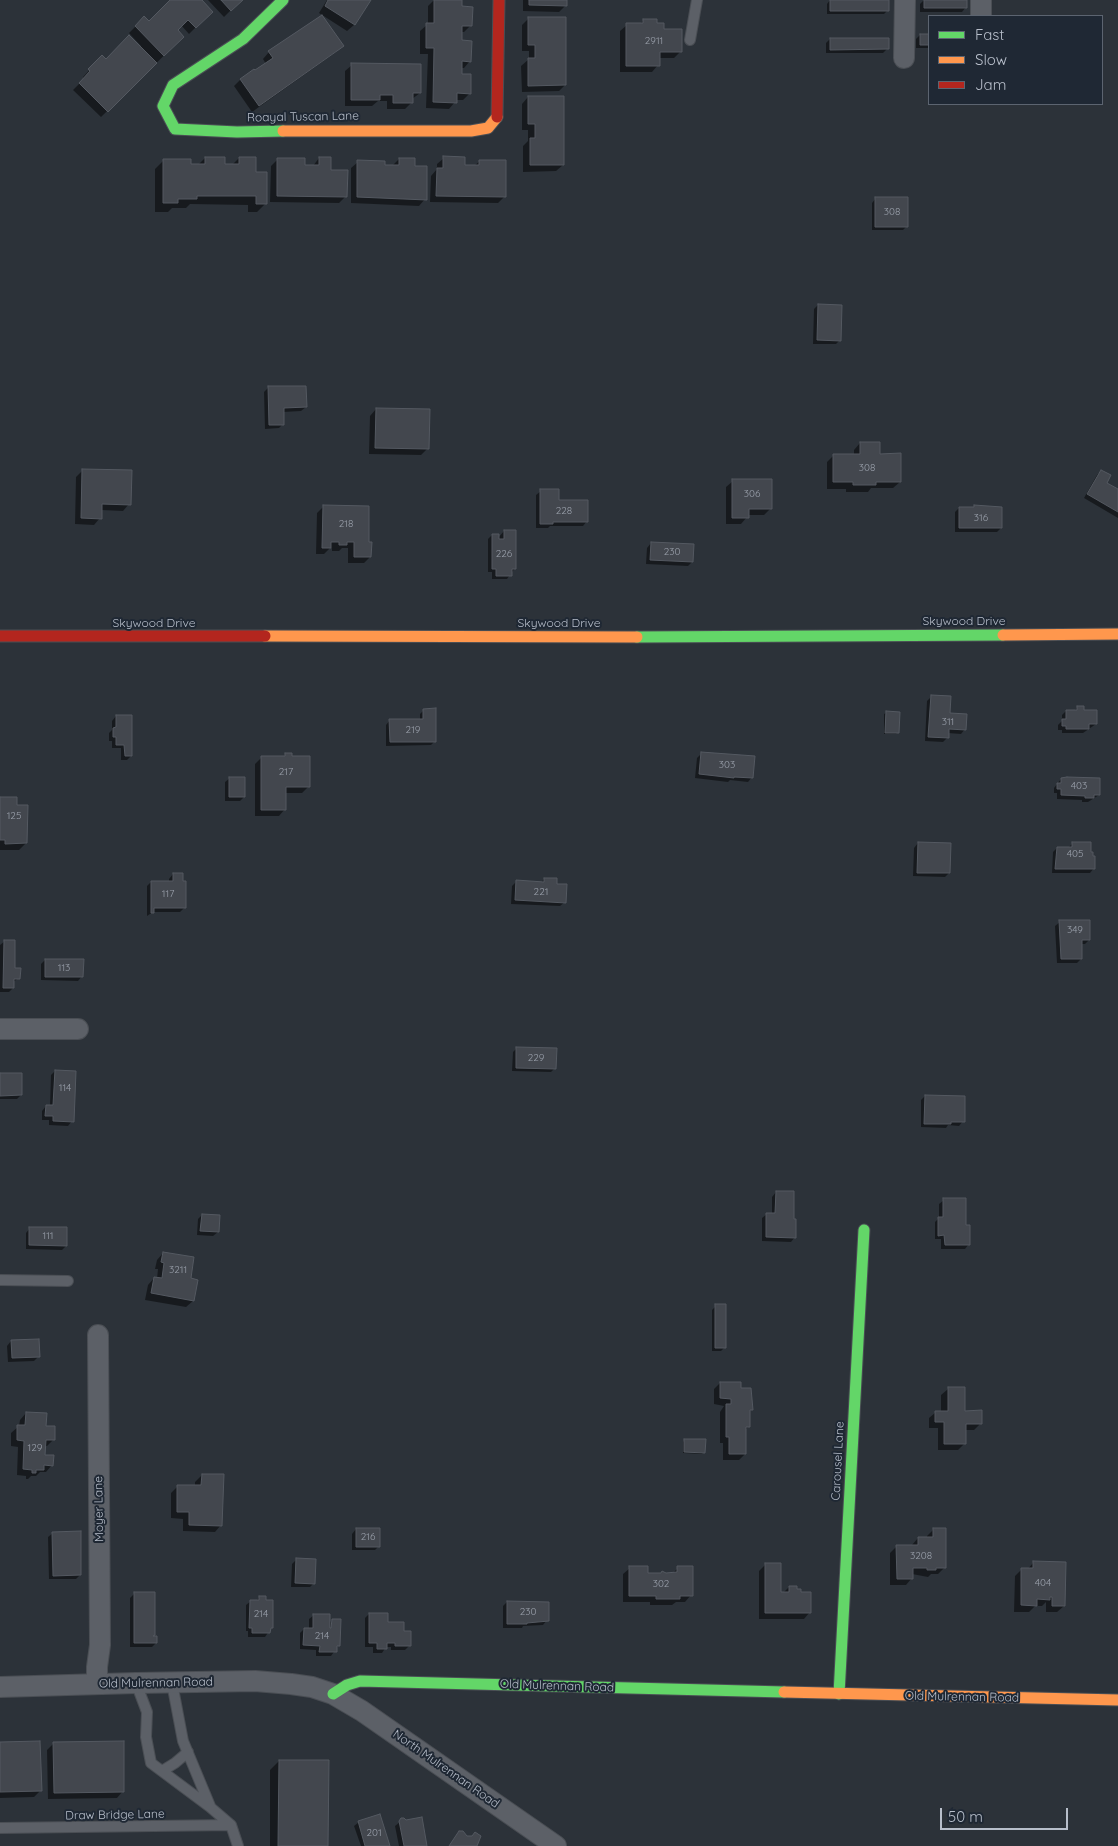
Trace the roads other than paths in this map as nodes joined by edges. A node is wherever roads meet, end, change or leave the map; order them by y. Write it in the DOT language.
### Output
graph roads {
  1 [pos="283,0"];
  2 [pos="499,0"];
  3 [pos="697,0"];
  4 [pos="905,0"];
  5 [pos="981,0"];
  6 [pos="981,15"];
  7 [pos="690,40"];
  8 [pos="904,58"];
  9 [pos="1118,634"];
  10 [pos="0,636"];
  11 [pos="0,1029"];
  12 [pos="78,1029"];
  13 [pos="864,1230"];
  14 [pos="0,1280"];
  15 [pos="68,1281"];
  16 [pos="98,1335"];
  17 [pos="136,1682"];
  18 [pos="172,1683"];
  19 [pos="97,1684"];
  20 [pos="0,1687"];
  21 [pos="334,1694"];
  22 [pos="839,1694"];
  23 [pos="1118,1700"];
  24 [pos="188,1752"];
  25 [pos="162,1771"];
  26 [pos="210,1807"];
  27 [pos="231,1825"];
  28 [pos="0,1828"];
  29 [pos="238,1846"];
  30 [pos="556,1846"];
  1 -- 2 [label="street, Roayal Tuscan Lane"];
  3 -- 7 [label="lane"];
  4 -- 8 [label="street"];
  5 -- 6 [label="street"];
  9 -- 10 [label="street, Skywood Drive"];
  11 -- 12 [label="street"];
  13 -- 22 [label="street, Carousel Lane"];
  14 -- 15 [label="lane"];
  16 -- 19 [label="street, Moyer Lane"];
  17 -- 18 [label="street, Old Mulrennan Road"];
  17 -- 19 [label="street, Old Mulrennan Road"];
  17 -- 25 [label="lane"];
  18 -- 21 [label="street, Old Mulrennan Road"];
  18 -- 24 [label="lane"];
  19 -- 20 [label="street, Old Mulrennan Road"];
  21 -- 22 [label="street, Old Mulrennan Road"];
  21 -- 30 [label="street, North Mulrennan Road"];
  22 -- 23 [label="street, Old Mulrennan Road"];
  24 -- 25 [label="lane"];
  24 -- 26 [label="lane"];
  25 -- 26 [label="lane"];
  26 -- 27 [label="lane"];
  27 -- 28 [label="lane, Draw Bridge Lane"];
  27 -- 29 [label="lane"];
}
